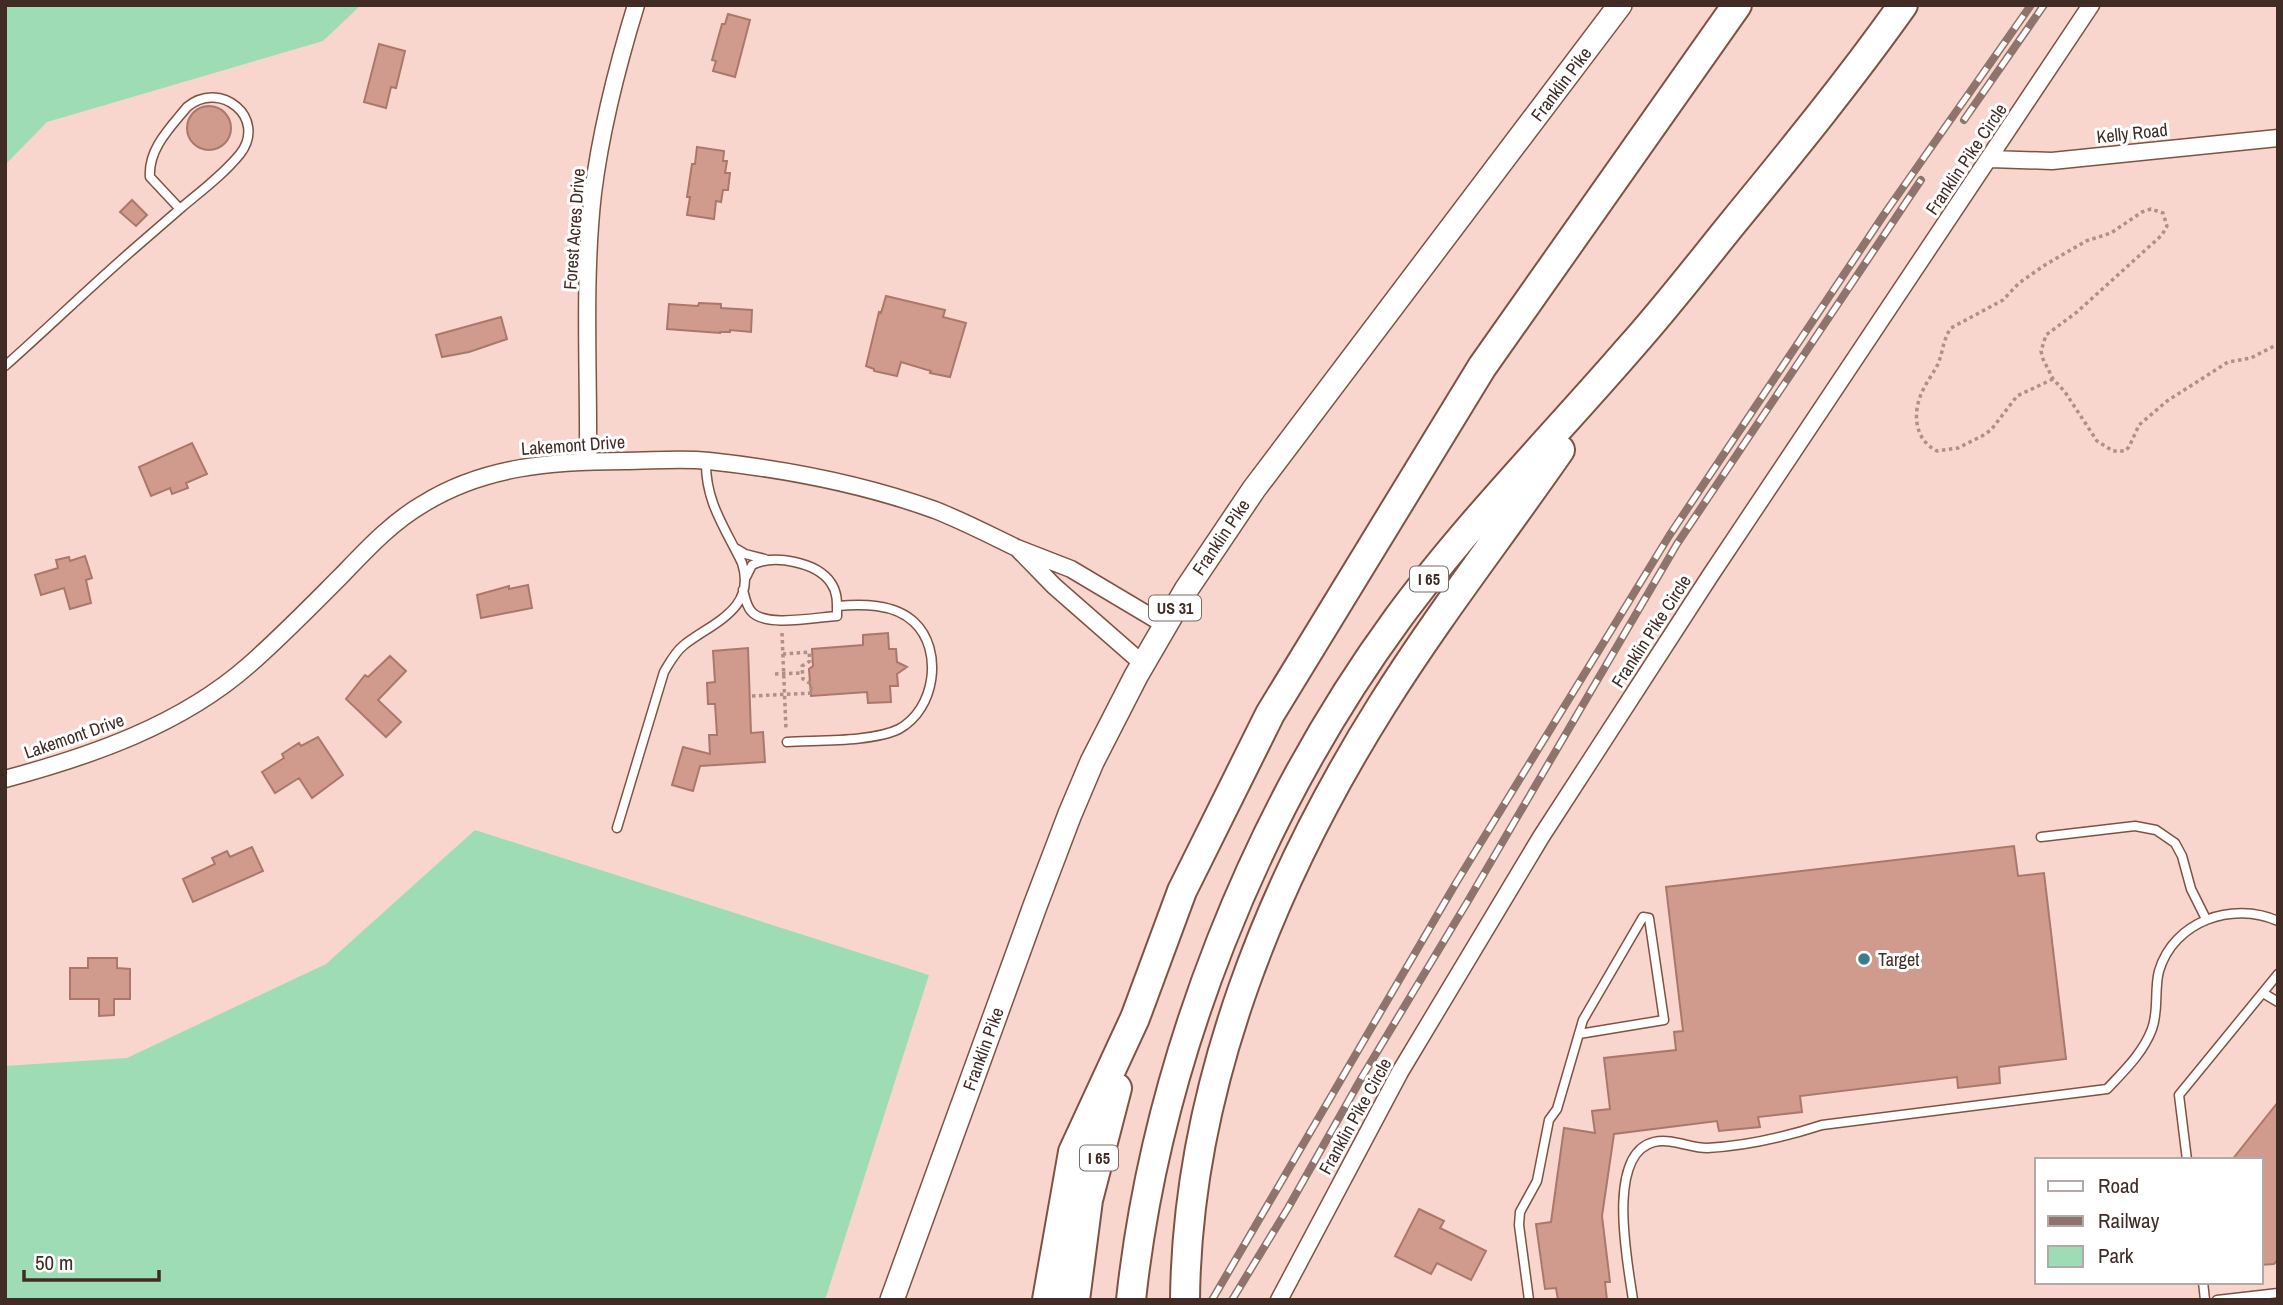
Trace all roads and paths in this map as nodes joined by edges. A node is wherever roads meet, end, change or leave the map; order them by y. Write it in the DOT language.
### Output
graph roads {
  1 [pos="636,5"];
  2 [pos="1620,5"];
  3 [pos="1737,5"];
  4 [pos="1902,5"];
  5 [pos="2091,5"];
  6 [pos="2278,138"];
  7 [pos="1990,159"];
  8 [pos="180,209"];
  9 [pos="2278,344"];
  10 [pos="1632,347"];
  11 [pos="5,366"];
  12 [pos="2053,379"];
  13 [pos="588,461"];
  14 [pos="706,461"];
  15 [pos="735,548"];
  16 [pos="1017,548"];
  17 [pos="775,561"];
  18 [pos="745,580"];
  19 [pos="743,590"];
  20 [pos="837,606"];
  21 [pos="781,620"];
  22 [pos="1165,625"];
  23 [pos="783,654"];
  24 [pos="1143,664"];
  25 [pos="802,673"];
  26 [pos="775,674"];
  27 [pos="783,674"];
  28 [pos="752,696"];
  29 [pos="787,742"];
  30 [pos="5,779"];
  31 [pos="617,828"];
  32 [pos="2041,837"];
  33 [pos="2206,919"];
  34 [pos="2278,921"];
  35 [pos="2278,974"];
  36 [pos="2263,993"];
  37 [pos="2278,1002"];
  38 [pos="1135,1018"];
  39 [pos="1579,1034"];
  40 [pos="2187,1158"];
  41 [pos="2278,1293"];
  42 [pos="892,1300"];
  43 [pos="1047,1300"];
  44 [pos="1075,1300"];
  45 [pos="1130,1300"];
  46 [pos="1185,1300"];
  47 [pos="1279,1300"];
  48 [pos="1529,1300"];
  49 [pos="1633,1300"];
  50 [pos="2217,1300"];
  1 -- 13 [label="street, Forest Acres Drive"];
  2 -- 22 [label="main road, Franklin Pike / US 31"];
  3 -- 38 [label="highway, I 65"];
  4 -- 10 [label="highway, I 65"];
  5 -- 7 [label="street, Franklin Pike Circle"];
  6 -- 7 [label="street, Kelly Road"];
  7 -- 47 [label="street, Franklin Pike Circle"];
  8 -- 8 [label="lane"];
  8 -- 11 [label="lane"];
  9 -- 12 [label="path"];
  10 -- 45 [label="highway, I 65"];
  10 -- 46 [label="highway"];
  12 -- 12 [label="path"];
  13 -- 14 [label="street, Lakemont Drive"];
  13 -- 30 [label="street, Lakemont Drive"];
  14 -- 15 [label="lane"];
  14 -- 16 [label="street, Lakemont Drive"];
  15 -- 17 [label="lane"];
  15 -- 18 [label="lane"];
  16 -- 22 [label="street, Lakemont Drive"];
  16 -- 24 [label="street, Lakemont Drive"];
  17 -- 18 [label="lane"];
  17 -- 20 [label="lane"];
  18 -- 19 [label="lane"];
  19 -- 21 [label="lane"];
  19 -- 31 [label="lane"];
  20 -- 21 [label="lane"];
  20 -- 29 [label="lane"];
  21 -- 23 [label="path"];
  22 -- 24 [label="main road, Franklin Pike / US 31"];
  23 -- 25 [label="path"];
  23 -- 27 [label="path"];
  24 -- 42 [label="main road, Franklin Pike / US 31"];
  25 -- 27 [label="path"];
  25 -- 28 [label="path"];
  26 -- 27 [label="path"];
  27 -- 29 [label="path"];
  32 -- 33 [label="lane"];
  33 -- 34 [label="lane"];
  33 -- 49 [label="lane"];
  35 -- 36 [label="lane"];
  36 -- 37 [label="lane"];
  36 -- 40 [label="lane"];
  38 -- 43 [label="highway"];
  38 -- 44 [label="highway, I 65"];
  39 -- 39 [label="lane"];
  39 -- 48 [label="lane"];
  41 -- 50 [label="lane"];
}
